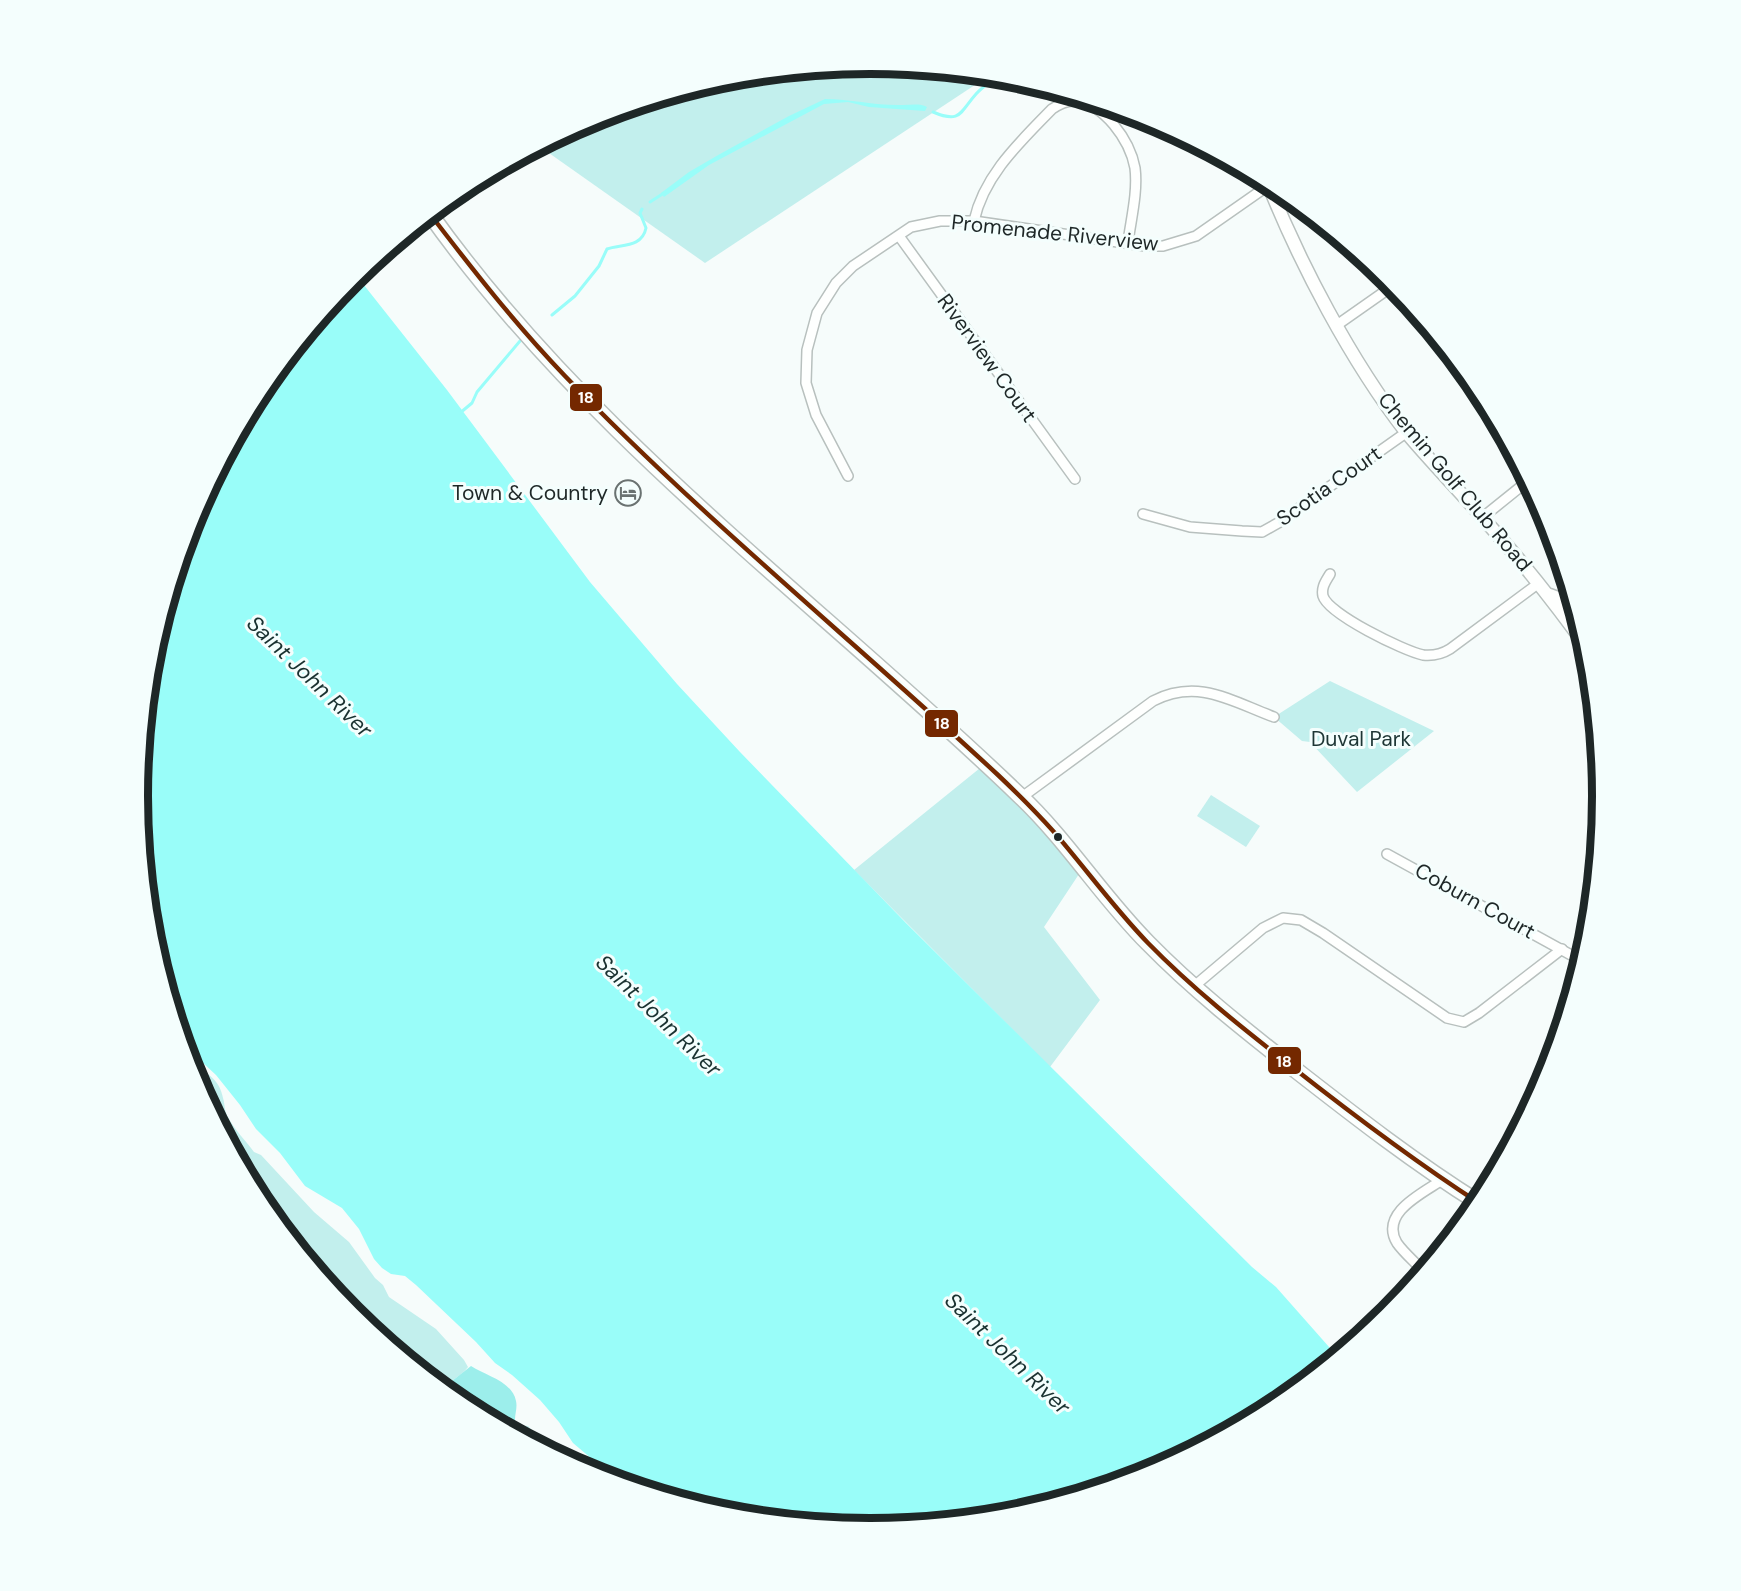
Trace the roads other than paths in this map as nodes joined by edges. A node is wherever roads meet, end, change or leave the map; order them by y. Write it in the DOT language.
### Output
graph roads {
  1 [pos="1069,102"];
  2 [pos="1092,109"];
  3 [pos="1261,188"];
  4 [pos="1274,197"];
  5 [pos="435,220"];
  6 [pos="975,221"];
  7 [pos="899,236"];
  8 [pos="1128,242"];
  9 [pos="1386,290"];
  10 [pos="1337,325"];
  11 [pos="1407,432"];
  12 [pos="848,476"];
  13 [pos="1075,479"];
  14 [pos="1522,485"];
  15 [pos="1143,514"];
  16 [pos="1483,517"];
  17 [pos="1330,574"];
  18 [pos="1539,583"];
  19 [pos="1549,594"];
  20 [pos="1565,601"];
  21 [pos="1572,627"];
  22 [pos="1274,717"];
  23 [pos="1022,797"];
  24 [pos="1387,854"];
  25 [pos="1562,949"];
  26 [pos="1574,956"];
  27 [pos="1192,988"];
  28 [pos="1442,1180"];
  29 [pos="1470,1198"];
  30 [pos="1418,1266"];
  1 -- 6 [label="street"];
  2 -- 8 [label="street"];
  3 -- 8 [label="street, Promenade Riverview"];
  4 -- 10 [label="street, Chemin Golf Club Road"];
  5 -- 23 [label="main road"];
  6 -- 7 [label="street, Promenade Riverview"];
  6 -- 8 [label="street, Promenade Riverview"];
  7 -- 12 [label="street, Promenade Riverview"];
  7 -- 13 [label="street, Riverview Court"];
  9 -- 10 [label="street"];
  10 -- 11 [label="street, Chemin Golf Club Road"];
  11 -- 15 [label="street, Scotia Court"];
  11 -- 16 [label="street, Chemin Golf Club Road"];
  14 -- 16 [label="street"];
  16 -- 18 [label="street, Chemin Golf Club Road"];
  17 -- 18 [label="street"];
  18 -- 19 [label="street, Chemin Golf Club Road"];
  19 -- 20 [label="street"];
  19 -- 21 [label="street, Chemin Golf Club Road"];
  22 -- 23 [label="street"];
  23 -- 27 [label="main road"];
  24 -- 25 [label="street, Coburn Court"];
  25 -- 26 [label="street, Coburn Court"];
  25 -- 27 [label="street"];
  27 -- 28 [label="main road"];
  28 -- 29 [label="main road"];
  28 -- 30 [label="street"];
}
